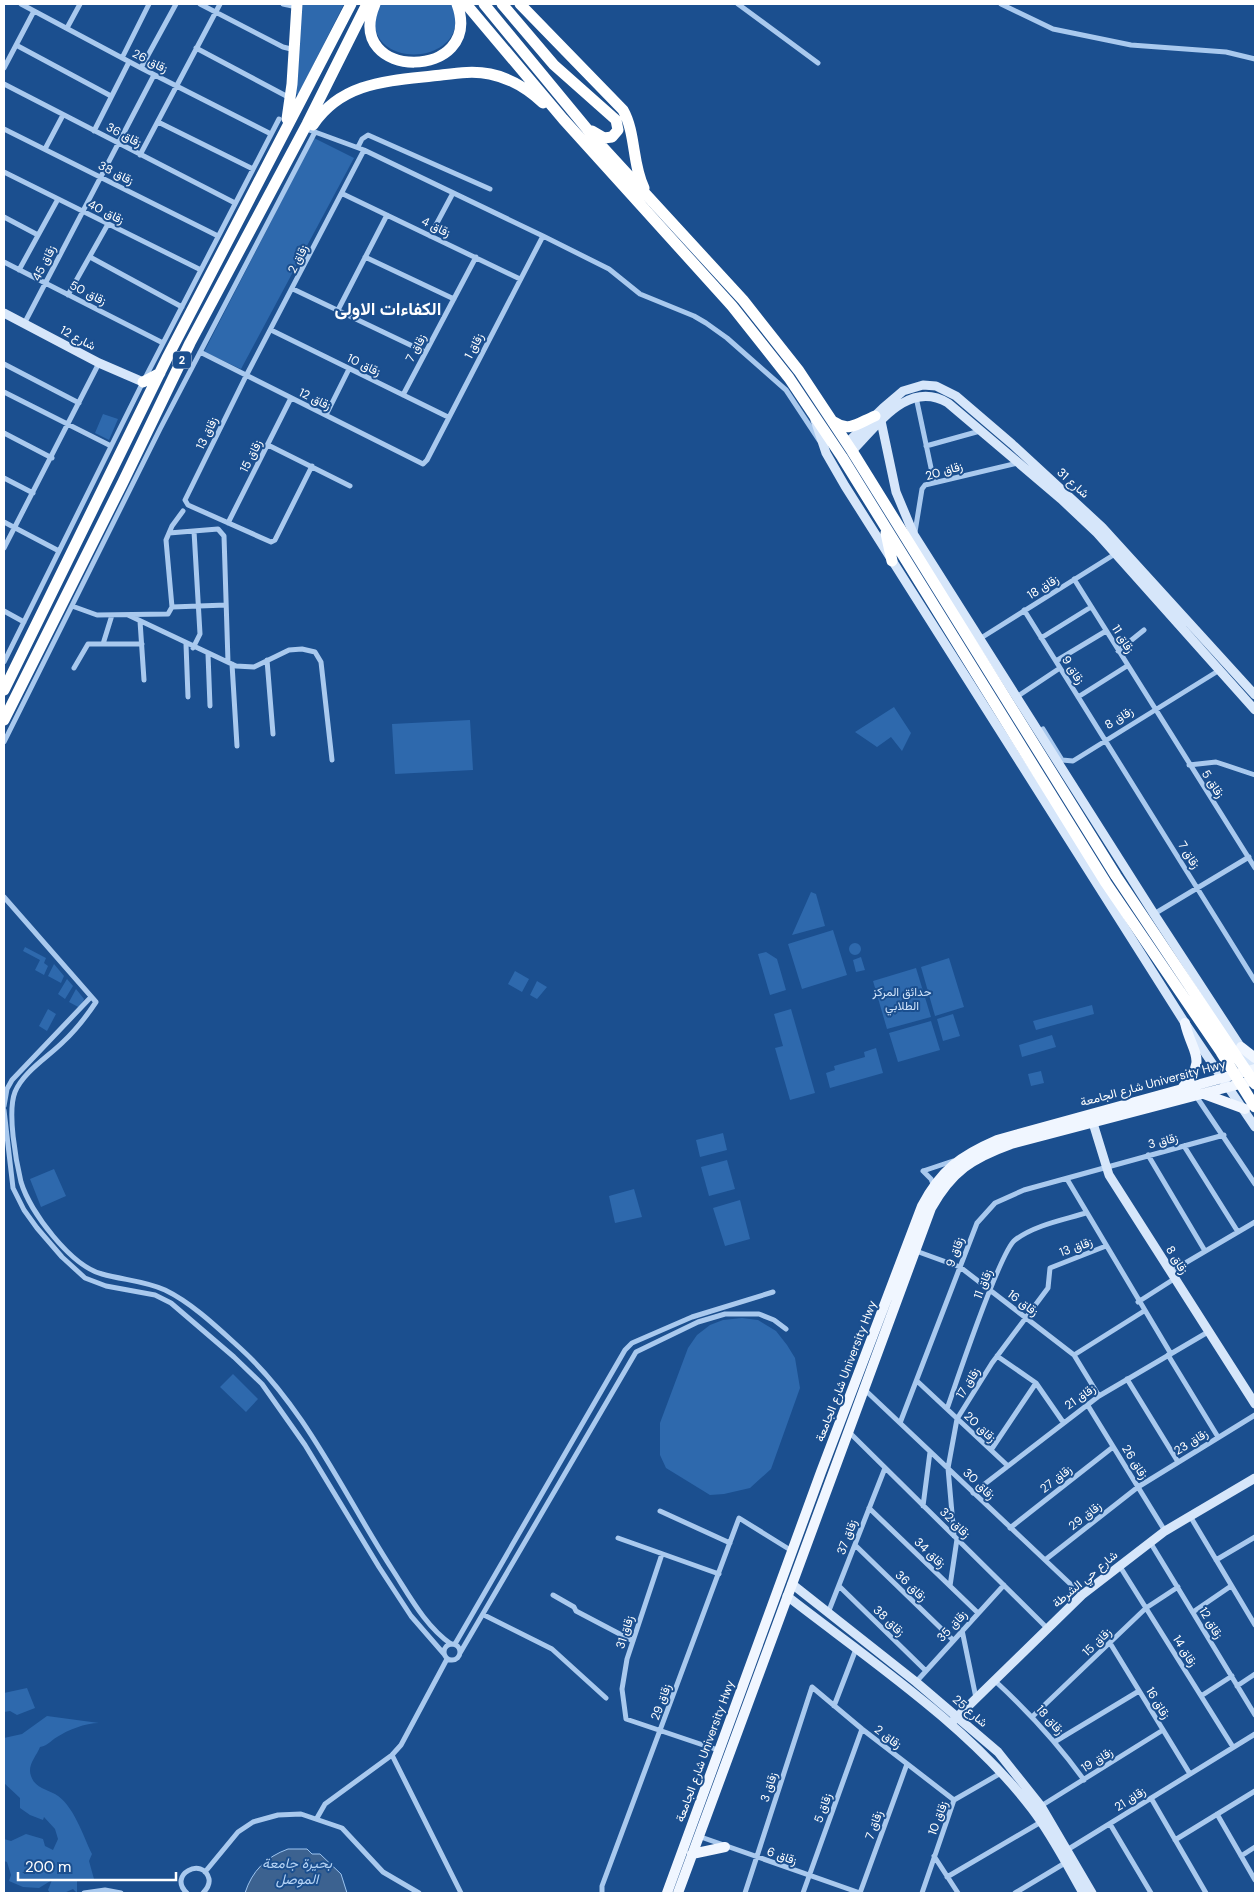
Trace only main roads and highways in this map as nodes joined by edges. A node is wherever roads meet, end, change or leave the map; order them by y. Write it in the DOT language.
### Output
graph roads {
  1 [pos="351,4"];
  2 [pos="367,4"];
  3 [pos="375,4"];
  4 [pos="457,4"];
  5 [pos="466,4"];
  6 [pos="484,4"];
  7 [pos="502,4"];
  8 [pos="520,4"];
  9 [pos="297,5"];
  10 [pos="577,116"];
  11 [pos="563,119"];
  12 [pos="276,136"];
  13 [pos="286,163"];
  14 [pos="656,203"];
  15 [pos="219,288"];
  16 [pos="230,293"];
  17 [pos="160,365"];
  18 [pos="143,382"];
  19 [pos="129,410"];
  20 [pos="882,415"];
  21 [pos="140,416"];
  22 [pos="832,420"];
  23 [pos="885,527"];
  24 [pos="892,560"];
  25 [pos="4,690"];
  26 [pos="4,720"];
  27 [pos="1051,795"];
  28 [pos="1056,820"];
  29 [pos="1185,1023"];
  30 [pos="1232,1050"];
  31 [pos="1255,1058"];
  32 [pos="1255,1069"];
  33 [pos="1255,1080"];
  34 [pos="1255,1084"];
  35 [pos="1183,1087"];
  36 [pos="1200,1094"];
  37 [pos="1251,1107"];
  38 [pos="868,1360"];
  39 [pos="693,1835"];
  40 [pos="725,1848"];
  41 [pos="692,1854"];
  42 [pos="667,1893"];
  43 [pos="678,1893"];
  1 -- 12 [label="highway, 2"];
  2 -- 13 [label="highway, 2"];
  3 -- 4 [label="highway"];
  5 -- 11 [label="highway"];
  6 -- 10 [label="highway"];
  7 -- 10 [label="highway"];
  8 -- 14 [label="highway"];
  9 -- 12 [label="highway"];
  10 -- 14 [label="highway"];
  11 -- 13 [label="highway"];
  11 -- 23 [label="highway"];
  12 -- 17 [label="highway, 2"];
  13 -- 15 [label="highway, 2"];
  14 -- 22 [label="highway"];
  15 -- 16 [label="highway"];
  15 -- 26 [label="highway, 2"];
  17 -- 18 [label="highway"];
  17 -- 21 [label="highway, 2"];
  19 -- 21 [label="highway"];
  20 -- 22 [label="highway"];
  21 -- 25 [label="highway, 2"];
  22 -- 30 [label="highway"];
  23 -- 24 [label="highway"];
  23 -- 27 [label="highway"];
  27 -- 28 [label="highway"];
  27 -- 30 [label="highway"];
  29 -- 35 [label="main road"];
  30 -- 31 [label="main road"];
  30 -- 34 [label="highway"];
  30 -- 37 [label="highway"];
  32 -- 35 [label="main road, شارع الجامعة University Hwy"];
  33 -- 36 [label="main road, شارع الجامعة University Hwy"];
  35 -- 38 [label="main road, شارع الجامعة University Hwy"];
  36 -- 37 [label="main road"];
  36 -- 38 [label="main road, شارع الجامعة University Hwy"];
  38 -- 39 [label="main road, شارع الجامعة University Hwy"];
  38 -- 39 [label="main road, شارع الجامعة University Hwy"];
  39 -- 41 [label="main road, شارع الجامعة University Hwy"];
  39 -- 42 [label="main road, شارع الجامعة University Hwy"];
  40 -- 41 [label="main road"];
  41 -- 43 [label="main road, شارع الجامعة University Hwy"];
}
